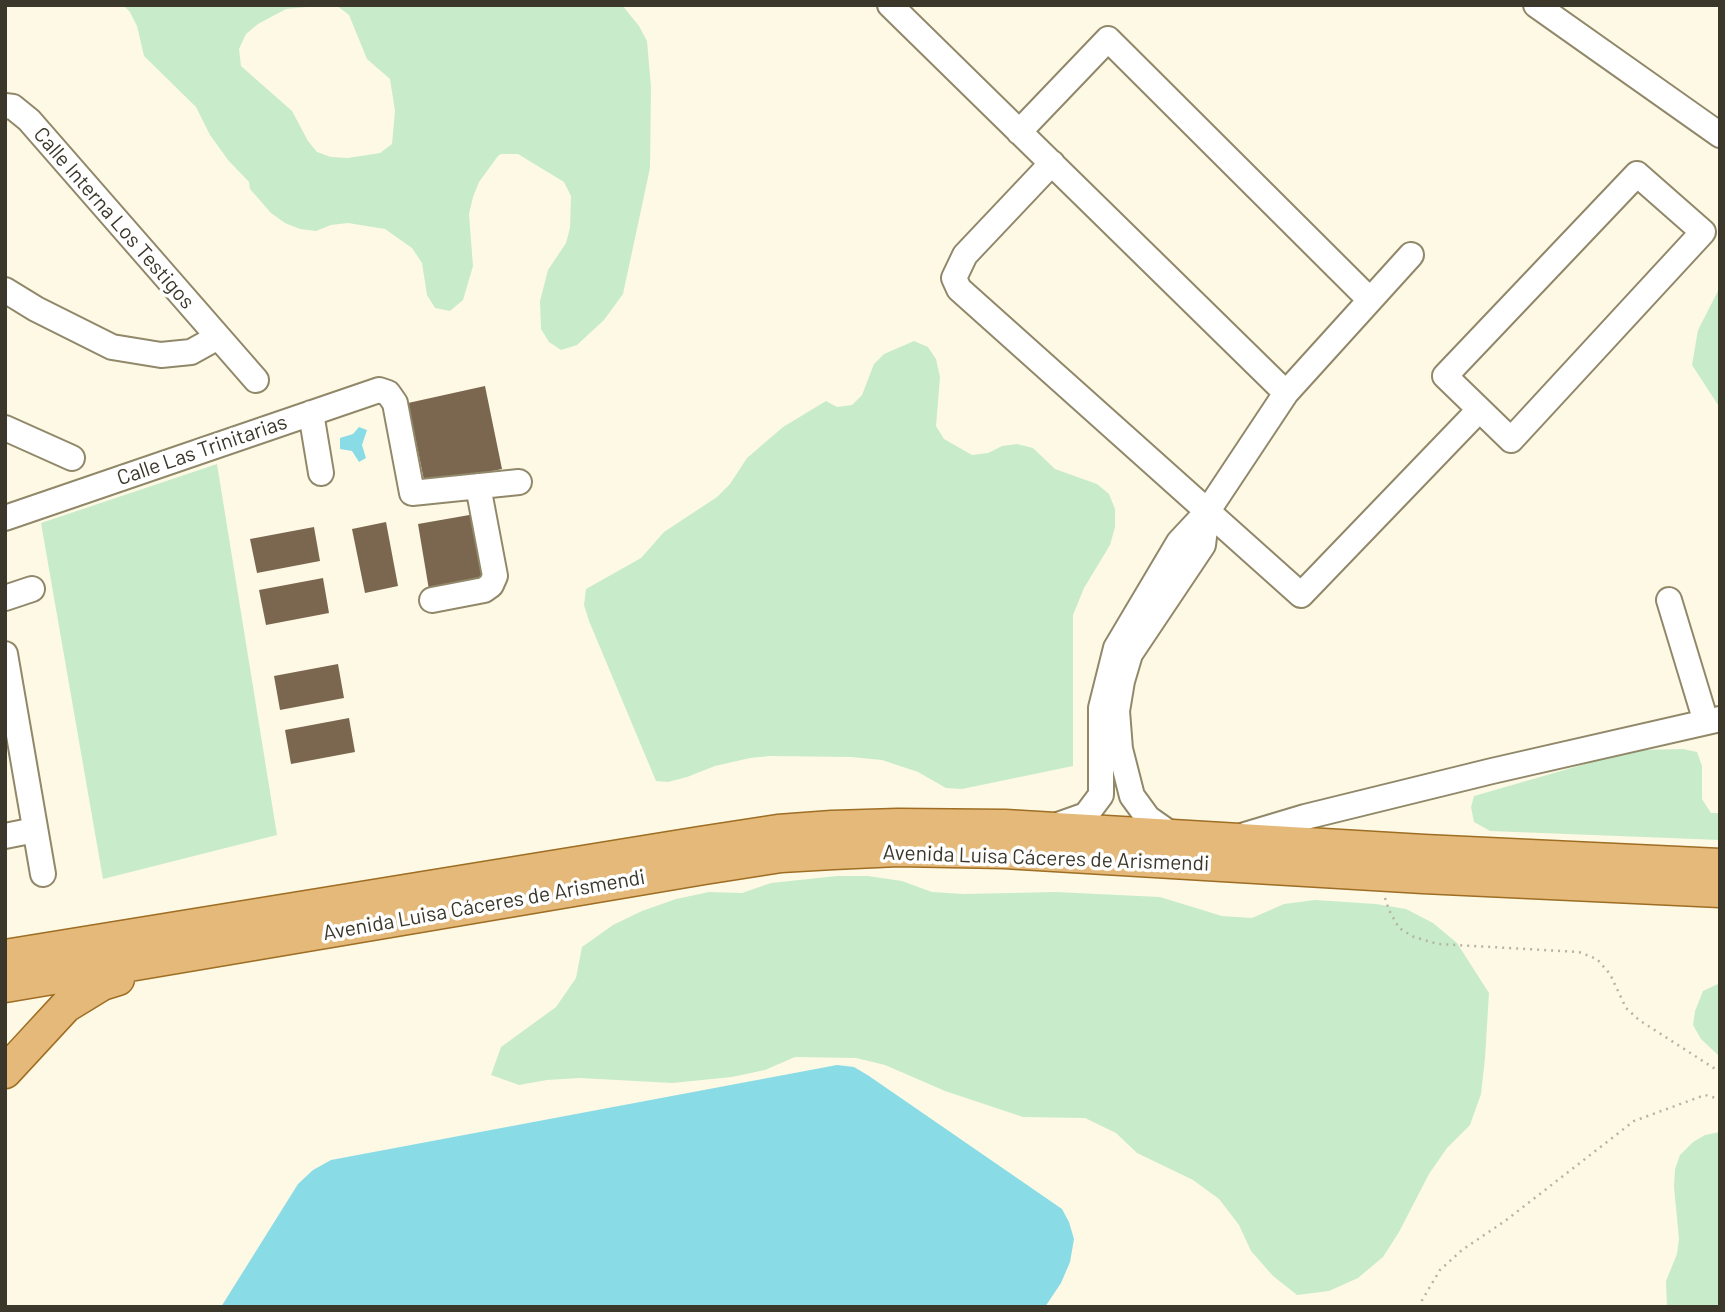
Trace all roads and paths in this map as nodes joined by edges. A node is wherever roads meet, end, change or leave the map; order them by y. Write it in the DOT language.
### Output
graph roads {
  1 [pos="890,5"];
  2 [pos="1535,5"];
  3 [pos="5,106"];
  4 [pos="1019,132"];
  5 [pos="1720,135"];
  6 [pos="1052,163"];
  7 [pos="1411,255"];
  8 [pos="5,273"];
  9 [pos="5,290"];
  10 [pos="1370,300"];
  11 [pos="36,309"];
  12 [pos="218,337"];
  13 [pos="256,380"];
  14 [pos="1286,393"];
  15 [pos="1479,410"];
  16 [pos="311,413"];
  17 [pos="5,428"];
  18 [pos="72,458"];
  19 [pos="321,473"];
  20 [pos="519,482"];
  21 [pos="478,486"];
  22 [pos="1207,512"];
  23 [pos="5,518"];
  24 [pos="32,589"];
  25 [pos="5,598"];
  26 [pos="432,600"];
  27 [pos="1669,600"];
  28 [pos="5,654"];
  29 [pos="1115,679"];
  30 [pos="1713,721"];
  31 [pos="11,727"];
  32 [pos="1047,829"];
  33 [pos="35,830"];
  34 [pos="5,836"];
  35 [pos="1175,837"];
  36 [pos="1228,840"];
  37 [pos="1720,865"];
  38 [pos="43,874"];
  39 [pos="1378,875"];
  40 [pos="1720,891"];
  41 [pos="235,947"];
  42 [pos="8,956"];
  43 [pos="5,986"];
  44 [pos="5,1072"];
  45 [pos="1720,1072"];
  46 [pos="1720,1098"];
  47 [pos="1418,1307"];
  1 -- 4 [label="street"];
  2 -- 5 [label="street"];
  3 -- 12 [label="street, Calle Interna Los Testigos"];
  4 -- 6 [label="street"];
  4 -- 10 [label="street"];
  6 -- 14 [label="street"];
  6 -- 22 [label="street"];
  7 -- 10 [label="street"];
  8 -- 11 [label="street"];
  9 -- 11 [label="street"];
  10 -- 14 [label="street"];
  11 -- 12 [label="street"];
  12 -- 13 [label="street, Calle Interna Los Testigos"];
  14 -- 22 [label="street"];
  15 -- 15 [label="street"];
  15 -- 22 [label="street"];
  16 -- 19 [label="street"];
  16 -- 21 [label="street, Calle Las Trinitarias"];
  16 -- 23 [label="street, Calle Las Trinitarias"];
  17 -- 18 [label="street"];
  20 -- 21 [label="street"];
  21 -- 26 [label="street"];
  22 -- 29 [label="street"];
  24 -- 25 [label="street"];
  27 -- 30 [label="street"];
  28 -- 31 [label="street"];
  29 -- 32 [label="street"];
  29 -- 35 [label="street"];
  30 -- 36 [label="street"];
  31 -- 33 [label="street"];
  32 -- 35 [label="main road, Avenida Luisa Cáceres de Arismendi"];
  32 -- 42 [label="main road, Avenida Luisa Cáceres de Arismendi"];
  33 -- 34 [label="street"];
  33 -- 38 [label="street"];
  35 -- 36 [label="main road, Avenida Luisa Cáceres de Arismendi"];
  36 -- 37 [label="main road, Avenida Luisa Cáceres de Arismendi"];
  39 -- 40 [label="main road, Avenida Luisa Cáceres de Arismendi"];
  39 -- 41 [label="main road, Avenida Luisa Cáceres de Arismendi"];
  39 -- 45 [label="path"];
  41 -- 43 [label="main road, Avenida Luisa Cáceres de Arismendi"];
  41 -- 44 [label="main road"];
  46 -- 47 [label="path"];
}
